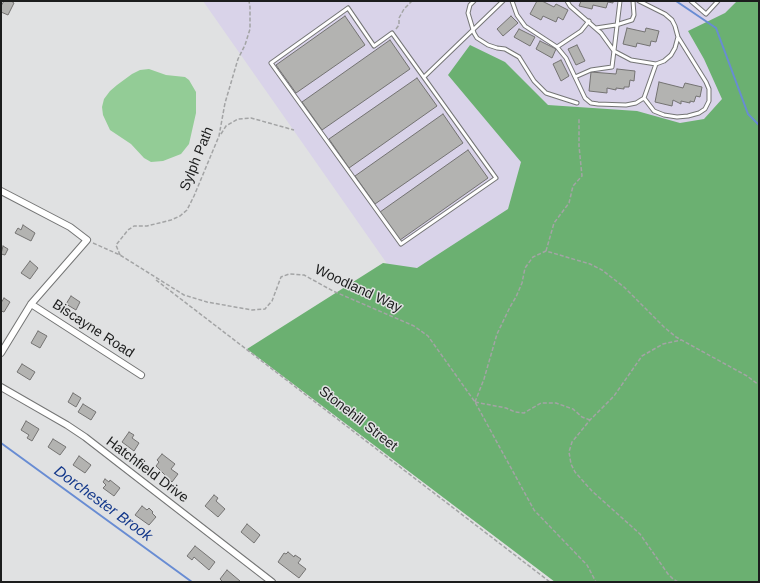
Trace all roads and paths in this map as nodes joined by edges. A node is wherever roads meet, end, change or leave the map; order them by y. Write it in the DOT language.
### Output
graph roads {
  1 [pos="249,1"];
  2 [pos="412,1"];
  3 [pos="474,1"];
  4 [pos="503,1"];
  5 [pos="512,1"];
  6 [pos="567,1"];
  7 [pos="620,1"];
  8 [pos="634,1"];
  9 [pos="639,1"];
  10 [pos="691,1"];
  11 [pos="718,1"];
  12 [pos="588,21"];
  13 [pos="616,25"];
  14 [pos="596,28"];
  15 [pos="473,30"];
  16 [pos="392,33"];
  17 [pos="678,37"];
  18 [pos="557,47"];
  19 [pos="614,51"];
  20 [pos="656,64"];
  21 [pos="424,77"];
  22 [pos="575,77"];
  23 [pos="644,98"];
  24 [pos="577,102"];
  25 [pos="579,118"];
  26 [pos="294,130"];
  27 [pos="219,136"];
  28 [pos="1,191"];
  29 [pos="87,240"];
  30 [pos="546,251"];
  31 [pos="120,255"];
  32 [pos="151,275"];
  33 [pos="31,304"];
  34 [pos="681,340"];
  35 [pos="1,353"];
  36 [pos="141,375"];
  37 [pos="759,385"];
  38 [pos="1,387"];
  39 [pos="475,402"];
  40 [pos="590,420"];
  41 [pos="272,582"];
  42 [pos="550,582"];
  43 [pos="596,582"];
  44 [pos="678,582"];
  1 -- 27 [label="path, Sylph Path"];
  2 -- 16 [label="path"];
  3 -- 15 [label="lane"];
  4 -- 15 [label="lane"];
  5 -- 18 [label="lane"];
  6 -- 12 [label="lane"];
  7 -- 13 [label="lane"];
  8 -- 13 [label="lane"];
  9 -- 17 [label="lane"];
  10 -- 11 [label="lane"];
  12 -- 14 [label="lane"];
  12 -- 18 [label="lane"];
  13 -- 14 [label="lane"];
  13 -- 19 [label="lane"];
  14 -- 19 [label="lane"];
  15 -- 21 [label="lane"];
  15 -- 24 [label="lane"];
  16 -- 21 [label="lane"];
  16 -- 21 [label="lane"];
  17 -- 20 [label="lane"];
  17 -- 23 [label="lane"];
  18 -- 22 [label="lane"];
  19 -- 20 [label="lane"];
  19 -- 22 [label="lane"];
  20 -- 23 [label="lane"];
  22 -- 23 [label="lane"];
  25 -- 30 [label="path"];
  26 -- 27 [label="path"];
  27 -- 31 [label="path, Sylph Path"];
  28 -- 29 [label="street"];
  29 -- 31 [label="path"];
  29 -- 33 [label="street"];
  30 -- 34 [label="path"];
  30 -- 39 [label="path"];
  31 -- 32 [label="path"];
  32 -- 39 [label="path, Woodland Way"];
  32 -- 42 [label="path, Stonehill Street"];
  33 -- 35 [label="street"];
  33 -- 36 [label="street, Biscayne Road"];
  34 -- 37 [label="path"];
  34 -- 40 [label="path"];
  38 -- 41 [label="street, Hatchfield Drive"];
  39 -- 40 [label="path"];
  39 -- 43 [label="path"];
  40 -- 44 [label="path"];
}
